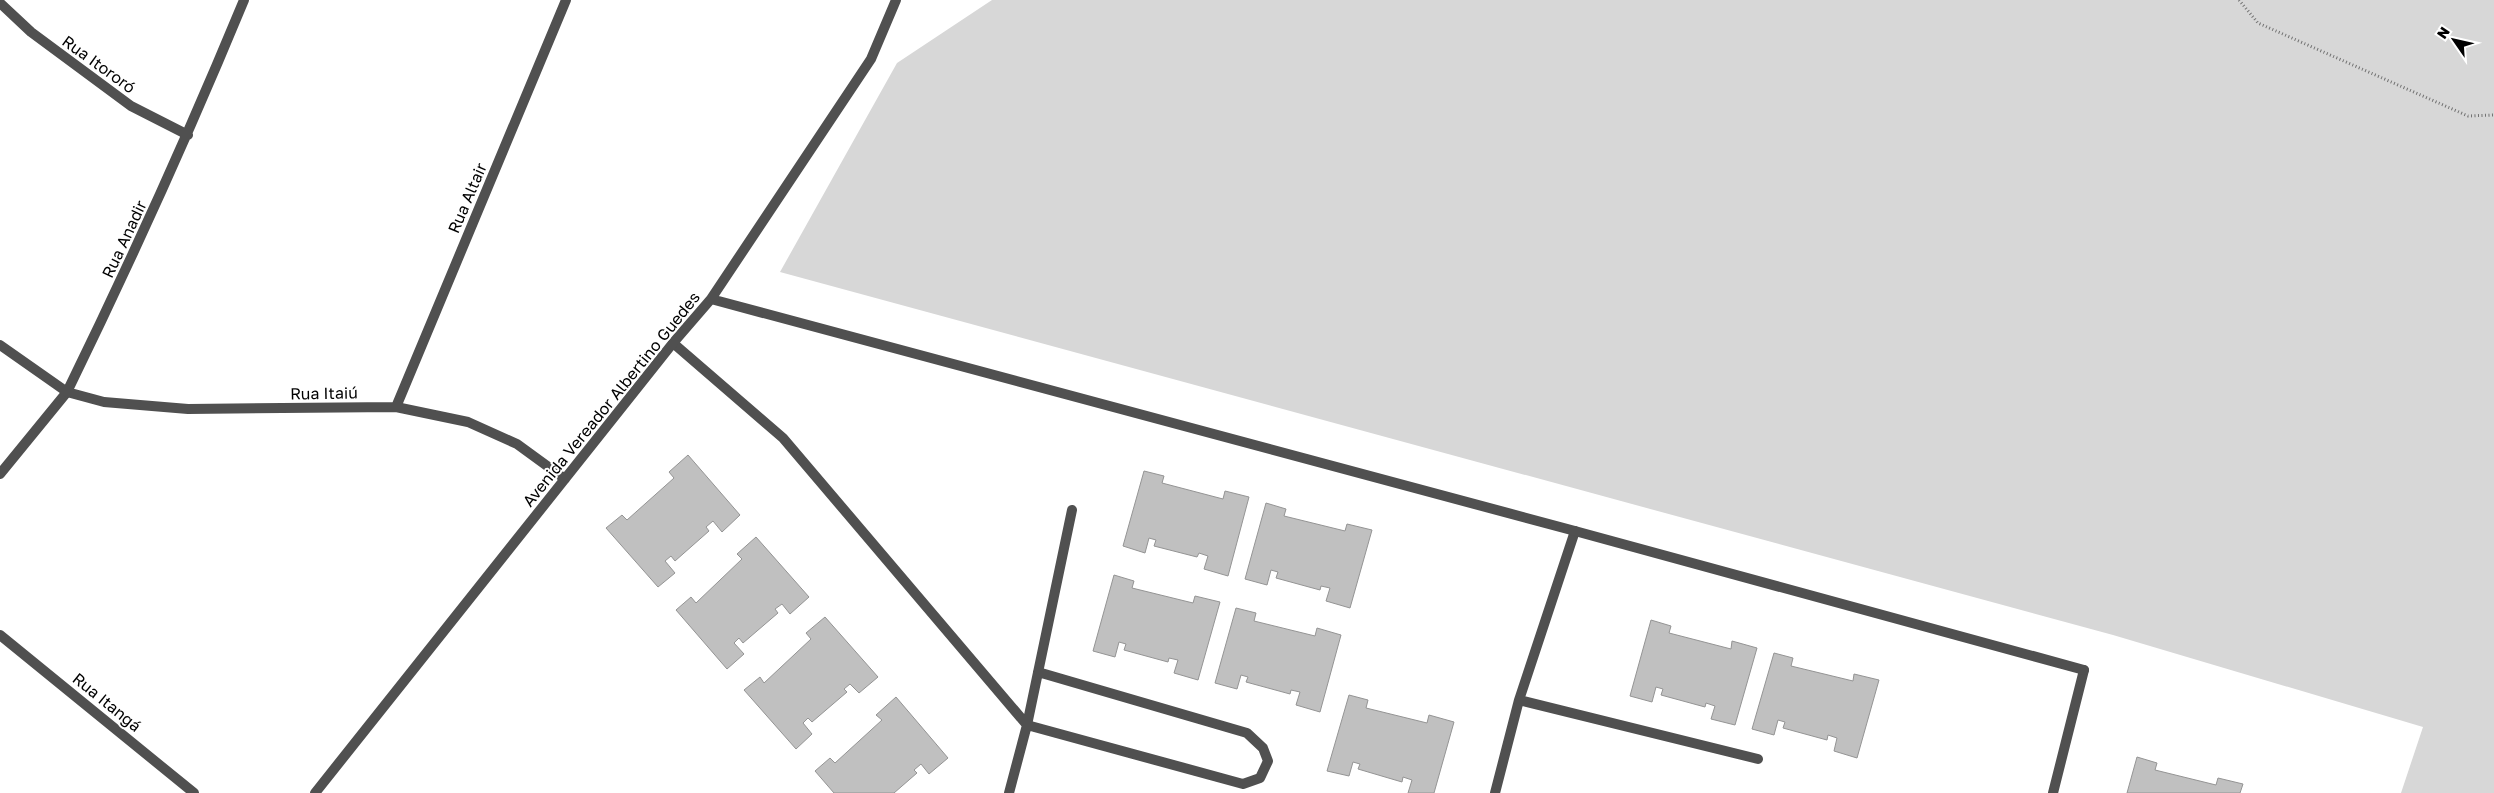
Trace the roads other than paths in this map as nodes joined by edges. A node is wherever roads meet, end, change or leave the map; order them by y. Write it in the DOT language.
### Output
graph roads {
  1 [pos="244,0"];
  2 [pos="566,0"];
  3 [pos="896,0"];
  4 [pos="0,3"];
  5 [pos="188,135"];
  6 [pos="711,299"];
  7 [pos="673,343"];
  8 [pos="0,345"];
  9 [pos="67,392"];
  10 [pos="396,407"];
  11 [pos="0,474"];
  12 [pos="565,479"];
  13 [pos="1072,510"];
  14 [pos="1575,531"];
  15 [pos="0,635"];
  16 [pos="1038,672"];
  17 [pos="1520,700"];
  18 [pos="1028,725"];
  19 [pos="1758,759"];
  20 [pos="194,793"];
  21 [pos="315,793"];
  22 [pos="1009,793"];
  23 [pos="1495,793"];
  24 [pos="2053,793"];
  1 -- 5 [label="street, Rua Anadir"];
  2 -- 10 [label="street, Rua Altair"];
  3 -- 6 [label="street, Avenida Vereador Albertino Guedes"];
  4 -- 5 [label="street, Rua Itororó"];
  5 -- 9 [label="street, Rua Anadir"];
  6 -- 7 [label="street, Avenida Vereador Albertino Guedes"];
  6 -- 14 [label="street"];
  7 -- 12 [label="street, Avenida Vereador Albertino Guedes"];
  7 -- 18 [label="street"];
  8 -- 9 [label="street, Rua Itaiú"];
  9 -- 10 [label="street, Rua Itaiú"];
  9 -- 11 [label="street, Rua Anadir"];
  10 -- 12 [label="street, Rua Itaiú"];
  12 -- 21 [label="street, Avenida Vereador Albertino Guedes"];
  13 -- 16 [label="street"];
  14 -- 17 [label="street"];
  14 -- 24 [label="street"];
  15 -- 20 [label="street, Rua Itangá"];
  16 -- 18 [label="street"];
  16 -- 18 [label="street"];
  17 -- 19 [label="street"];
  17 -- 23 [label="street"];
  18 -- 22 [label="street"];
}
